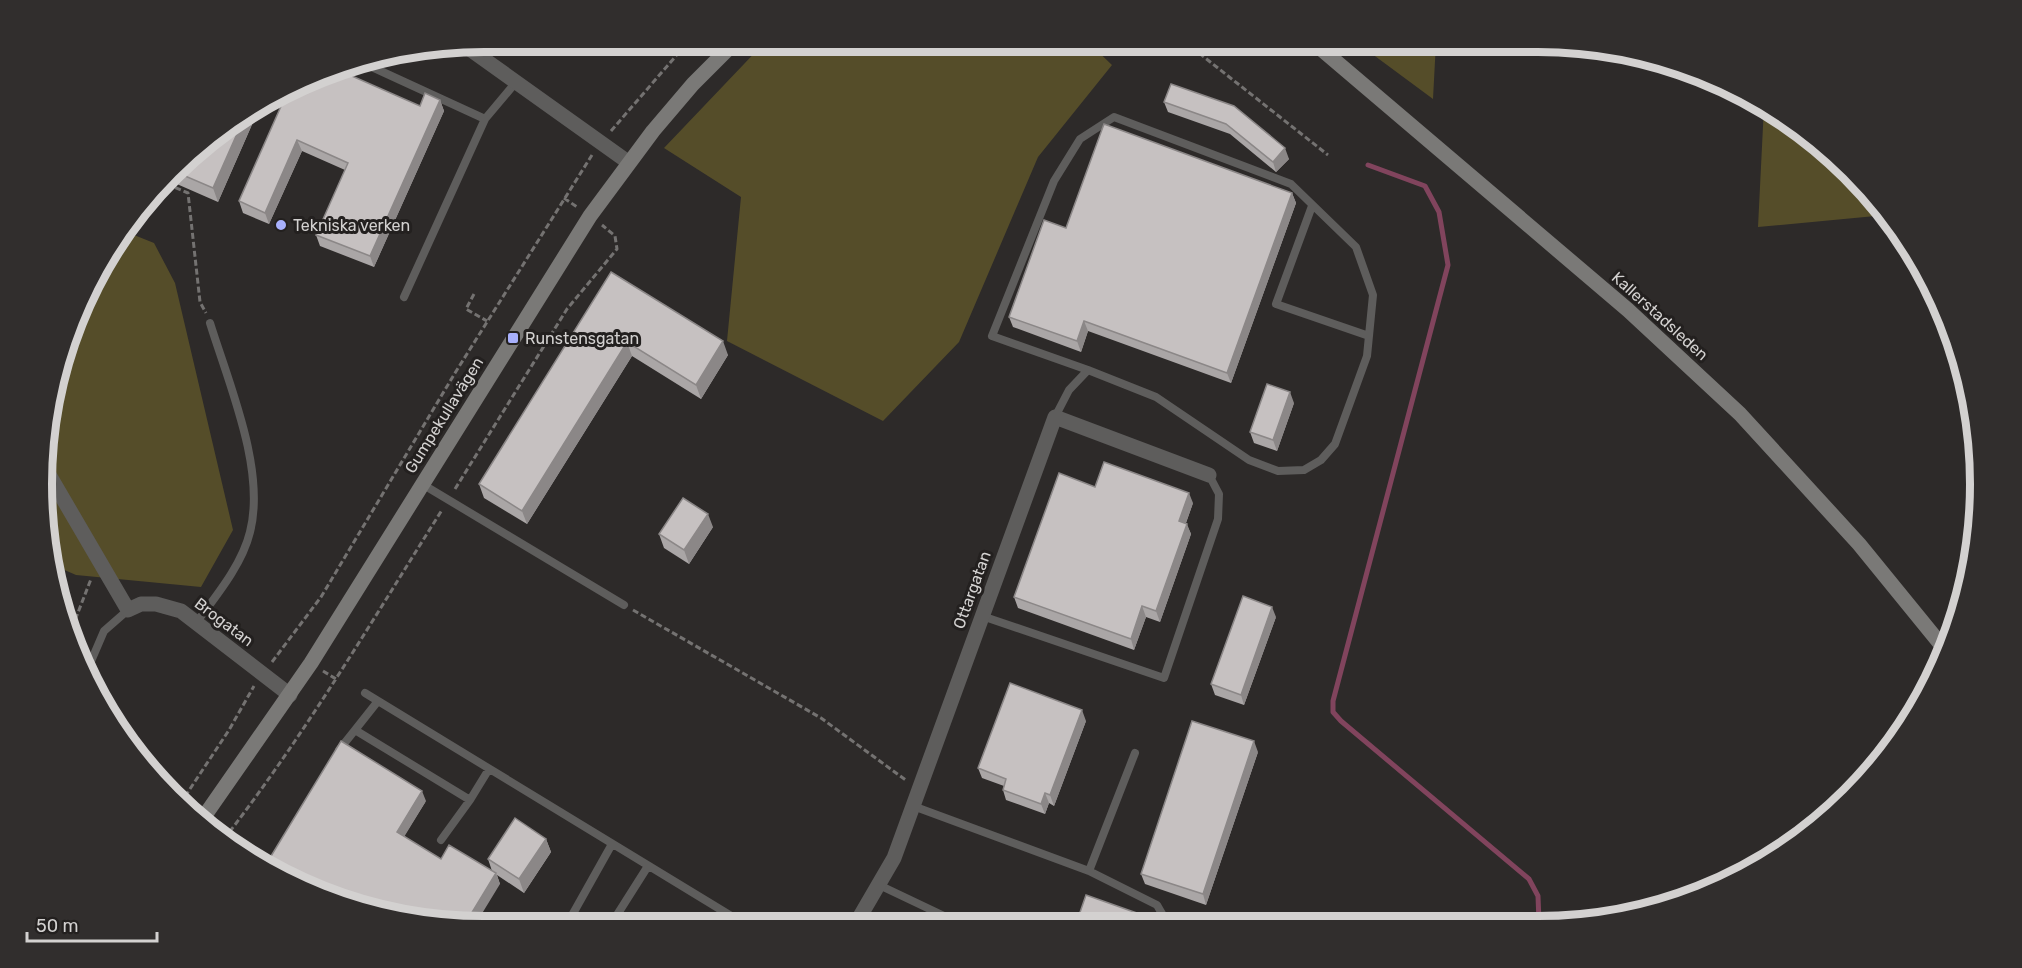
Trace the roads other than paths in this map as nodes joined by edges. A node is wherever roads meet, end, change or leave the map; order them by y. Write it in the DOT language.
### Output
graph roads {
  1 [pos="475,52"];
  2 [pos="725,52"];
  3 [pos="1325,52"];
  4 [pos="372,67"];
  5 [pos="517,81"];
  6 [pos="485,119"];
  7 [pos="628,162"];
  8 [pos="1312,206"];
  9 [pos="404,297"];
  10 [pos="210,323"];
  11 [pos="1369,336"];
  12 [pos="1089,370"];
  13 [pos="1055,417"];
  14 [pos="1209,475"];
  15 [pos="52,480"];
  16 [pos="422,484"];
  17 [pos="624,605"];
  18 [pos="128,610"];
  19 [pos="982,616"];
  20 [pos="196,623"];
  21 [pos="1939,643"];
  22 [pos="91,662"];
  23 [pos="365,693"];
  24 [pos="290,695"];
  25 [pos="378,701"];
  26 [pos="355,730"];
  27 [pos="1135,753"];
  28 [pos="333,758"];
  29 [pos="489,769"];
  30 [pos="470,800"];
  31 [pos="913,806"];
  32 [pos="206,814"];
  33 [pos="441,840"];
  34 [pos="612,843"];
  35 [pos="648,866"];
  36 [pos="1089,871"];
  37 [pos="879,885"];
  38 [pos="572,916"];
  39 [pos="616,916"];
  40 [pos="731,916"];
  41 [pos="860,916"];
  42 [pos="944,916"];
  43 [pos="1163,916"];
  1 -- 5 [label="street"];
  2 -- 7 [label="street, Gumpekullavägen"];
  3 -- 21 [label="street, Kallerstadsleden"];
  4 -- 6 [label="lane"];
  5 -- 6 [label="lane"];
  5 -- 7 [label="street"];
  6 -- 9 [label="lane"];
  7 -- 16 [label="street, Gumpekullavägen"];
  8 -- 11 [label="lane"];
  8 -- 11 [label="lane"];
  8 -- 12 [label="lane"];
  10 -- 20 [label="lane"];
  11 -- 12 [label="lane"];
  12 -- 13 [label="lane"];
  13 -- 14 [label="street"];
  13 -- 19 [label="street, Ottargatan"];
  14 -- 19 [label="lane"];
  15 -- 18 [label="street"];
  16 -- 17 [label="lane"];
  16 -- 24 [label="street, Gumpekullavägen"];
  18 -- 20 [label="street, Brogatan"];
  18 -- 22 [label="lane"];
  19 -- 31 [label="street, Ottargatan"];
  20 -- 24 [label="street, Brogatan"];
  23 -- 25 [label="lane"];
  24 -- 32 [label="street, Gumpekullavägen"];
  25 -- 26 [label="lane"];
  25 -- 29 [label="lane"];
  26 -- 28 [label="lane"];
  26 -- 30 [label="lane"];
  27 -- 36 [label="lane"];
  29 -- 30 [label="lane"];
  29 -- 34 [label="lane"];
  30 -- 33 [label="lane"];
  31 -- 36 [label="lane"];
  31 -- 37 [label="street, Ottargatan"];
  34 -- 35 [label="lane"];
  34 -- 38 [label="lane"];
  35 -- 39 [label="lane"];
  35 -- 40 [label="lane"];
  36 -- 43 [label="lane"];
  37 -- 41 [label="street, Ottargatan"];
  37 -- 42 [label="lane"];
}
